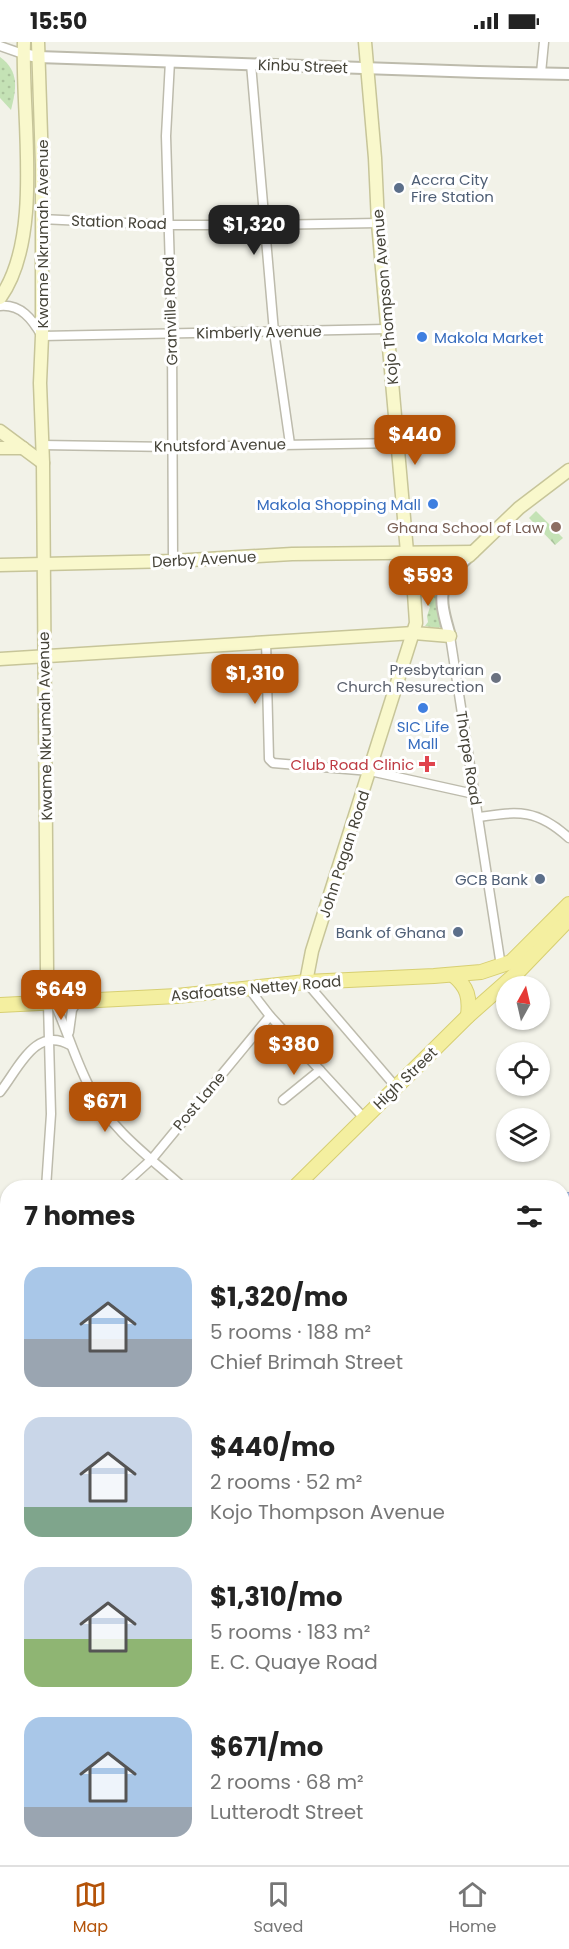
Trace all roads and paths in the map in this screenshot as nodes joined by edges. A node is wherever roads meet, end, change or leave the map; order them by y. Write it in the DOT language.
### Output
graph roads {
  1 [pos="38,42"];
  2 [pos="365,42"];
  3 [pos="544,42"];
  4 [pos="0,46"];
  5 [pos="24,48"];
  6 [pos="38,57"];
  7 [pos="170,61"];
  8 [pos="251,64"];
  9 [pos="368,68"];
  10 [pos="541,73"];
  11 [pos="569,74"];
  12 [pos="41,219"];
  13 [pos="378,223"];
  14 [pos="168,225"];
  15 [pos="265,225"];
  16 [pos="0,298"];
  17 [pos="0,306"];
  18 [pos="387,329"];
  19 [pos="274,332"];
  20 [pos="172,334"];
  21 [pos="42,336"];
  22 [pos="0,431"];
  23 [pos="398,443"];
  24 [pos="290,444"];
  25 [pos="41,445"];
  26 [pos="173,447"];
  27 [pos="0,448"];
  28 [pos="21,448"];
  29 [pos="43,463"];
  30 [pos="569,470"];
  31 [pos="407,552"];
  32 [pos="470,555"];
  33 [pos="445,558"];
  34 [pos="173,561"];
  35 [pos="43,564"];
  36 [pos="0,566"];
  37 [pos="411,571"];
  38 [pos="447,579"];
  39 [pos="414,633"];
  40 [pos="450,636"];
  41 [pos="267,641"];
  42 [pos="44,657"];
  43 [pos="0,659"];
  44 [pos="370,771"];
  45 [pos="474,794"];
  46 [pos="479,817"];
  47 [pos="569,838"];
  48 [pos="569,904"];
  49 [pos="569,919"];
  50 [pos="510,966"];
  51 [pos="453,975"];
  52 [pos="306,982"];
  53 [pos="250,990"];
  54 [pos="77,1001"];
  55 [pos="51,1002"];
  56 [pos="0,1005"];
  57 [pos="270,1016"];
  58 [pos="468,1016"];
  59 [pos="69,1034"];
  60 [pos="49,1040"];
  61 [pos="70,1045"];
  62 [pos="320,1070"];
  63 [pos="396,1087"];
  64 [pos="0,1092"];
  65 [pos="283,1100"];
  66 [pos="364,1118"];
  67 [pos="152,1159"];
  68 [pos="47,1180"];
  69 [pos="129,1180"];
  70 [pos="175,1180"];
  71 [pos="302,1180"];
  1 -- 6 [label="main road, Kwame Nkrumah Avenue"];
  2 -- 9 [label="main road, Kojo Thompson Avenue"];
  3 -- 10 [label="street"];
  4 -- 5 [label="street"];
  5 -- 6 [label="street, Kinbu Street"];
  5 -- 16 [label="main road, Kwame Nkrumah Avenue"];
  6 -- 7 [label="street, Kinbu Street"];
  6 -- 12 [label="main road, Kwame Nkrumah Avenue"];
  7 -- 8 [label="street, Kinbu Street"];
  7 -- 14 [label="street, Granville Road"];
  8 -- 9 [label="street, Kinbu Street"];
  8 -- 15 [label="street"];
  9 -- 10 [label="street, Kinbu Street"];
  9 -- 13 [label="main road, Kojo Thompson Avenue"];
  10 -- 11 [label="street, Kinbu Street"];
  12 -- 14 [label="street, Station Road"];
  12 -- 21 [label="main road, Kwame Nkrumah Avenue"];
  13 -- 15 [label="street, Station Road"];
  13 -- 18 [label="main road, Kojo Thompson Avenue"];
  14 -- 15 [label="street, Station Road"];
  14 -- 20 [label="street, Granville Road"];
  15 -- 19 [label="street"];
  17 -- 21 [label="street"];
  18 -- 19 [label="street, Kimberly Avenue"];
  18 -- 23 [label="main road, Kojo Thompson Avenue"];
  19 -- 20 [label="street, Kimberly Avenue"];
  19 -- 24 [label="street"];
  20 -- 21 [label="street, Kimberly Avenue"];
  20 -- 26 [label="street, Granville Road"];
  21 -- 25 [label="main road, Kwame Nkrumah Avenue"];
  22 -- 28 [label="main road"];
  23 -- 24 [label="street, Knutsford Avenue"];
  23 -- 31 [label="main road, Kojo Thompson Avenue"];
  24 -- 26 [label="street, Knutsford Avenue"];
  25 -- 26 [label="street, Knutsford Avenue"];
  25 -- 28 [label="main road"];
  25 -- 29 [label="main road, Kwame Nkrumah Avenue"];
  26 -- 34 [label="street, Granville Road"];
  27 -- 28 [label="main road"];
  28 -- 29 [label="main road"];
  29 -- 35 [label="main road, Kwame Nkrumah Avenue"];
  30 -- 32 [label="main road"];
  31 -- 32 [label="main road, Derby Avenue"];
  31 -- 34 [label="main road, Derby Avenue"];
  31 -- 37 [label="main road, John Pagan Road"];
  32 -- 33 [label="main road"];
  32 -- 38 [label="street"];
  33 -- 37 [label="main road"];
  33 -- 38 [label="main road"];
  34 -- 35 [label="main road, Derby Avenue"];
  35 -- 36 [label="main road, Derby Avenue"];
  35 -- 42 [label="main road, Kwame Nkrumah Avenue"];
  37 -- 39 [label="main road, John Pagan Road"];
  38 -- 40 [label="street, Thorpe Road"];
  39 -- 40 [label="main road"];
  39 -- 41 [label="main road"];
  39 -- 44 [label="main road, John Pagan Road"];
  40 -- 45 [label="street, Thorpe Road"];
  41 -- 42 [label="main road"];
  41 -- 44 [label="street"];
  42 -- 43 [label="main road"];
  42 -- 55 [label="main road, Kwame Nkrumah Avenue"];
  44 -- 45 [label="street"];
  44 -- 52 [label="main road, John Pagan Road"];
  45 -- 46 [label="street, Thorpe Road"];
  46 -- 47 [label="street"];
  46 -- 50 [label="street, Thorpe Road"];
  48 -- 50 [label="main road"];
  49 -- 50 [label="main road"];
  50 -- 51 [label="main road, Asafoatse Nettey Road"];
  50 -- 58 [label="main road, High Street"];
  51 -- 52 [label="main road, Asafoatse Nettey Road"];
  51 -- 58 [label="main road"];
  52 -- 53 [label="main road, Asafoatse Nettey Road"];
  52 -- 63 [label="street"];
  53 -- 54 [label="main road, Asafoatse Nettey Road"];
  53 -- 57 [label="street"];
  54 -- 55 [label="main road, Asafoatse Nettey Road"];
  54 -- 59 [label="street"];
  55 -- 56 [label="main road, Asafoatse Nettey Road"];
  55 -- 59 [label="street"];
  55 -- 60 [label="street"];
  57 -- 62 [label="street"];
  57 -- 67 [label="street, Post Lane"];
  58 -- 63 [label="main road, High Street"];
  59 -- 61 [label="street"];
  60 -- 61 [label="street"];
  60 -- 64 [label="street"];
  60 -- 68 [label="street"];
  61 -- 67 [label="street"];
  62 -- 65 [label="street"];
  62 -- 66 [label="street"];
  63 -- 66 [label="main road, High Street"];
  66 -- 71 [label="main road, High Street"];
  67 -- 69 [label="street, Post Lane"];
  67 -- 70 [label="street"];
}
